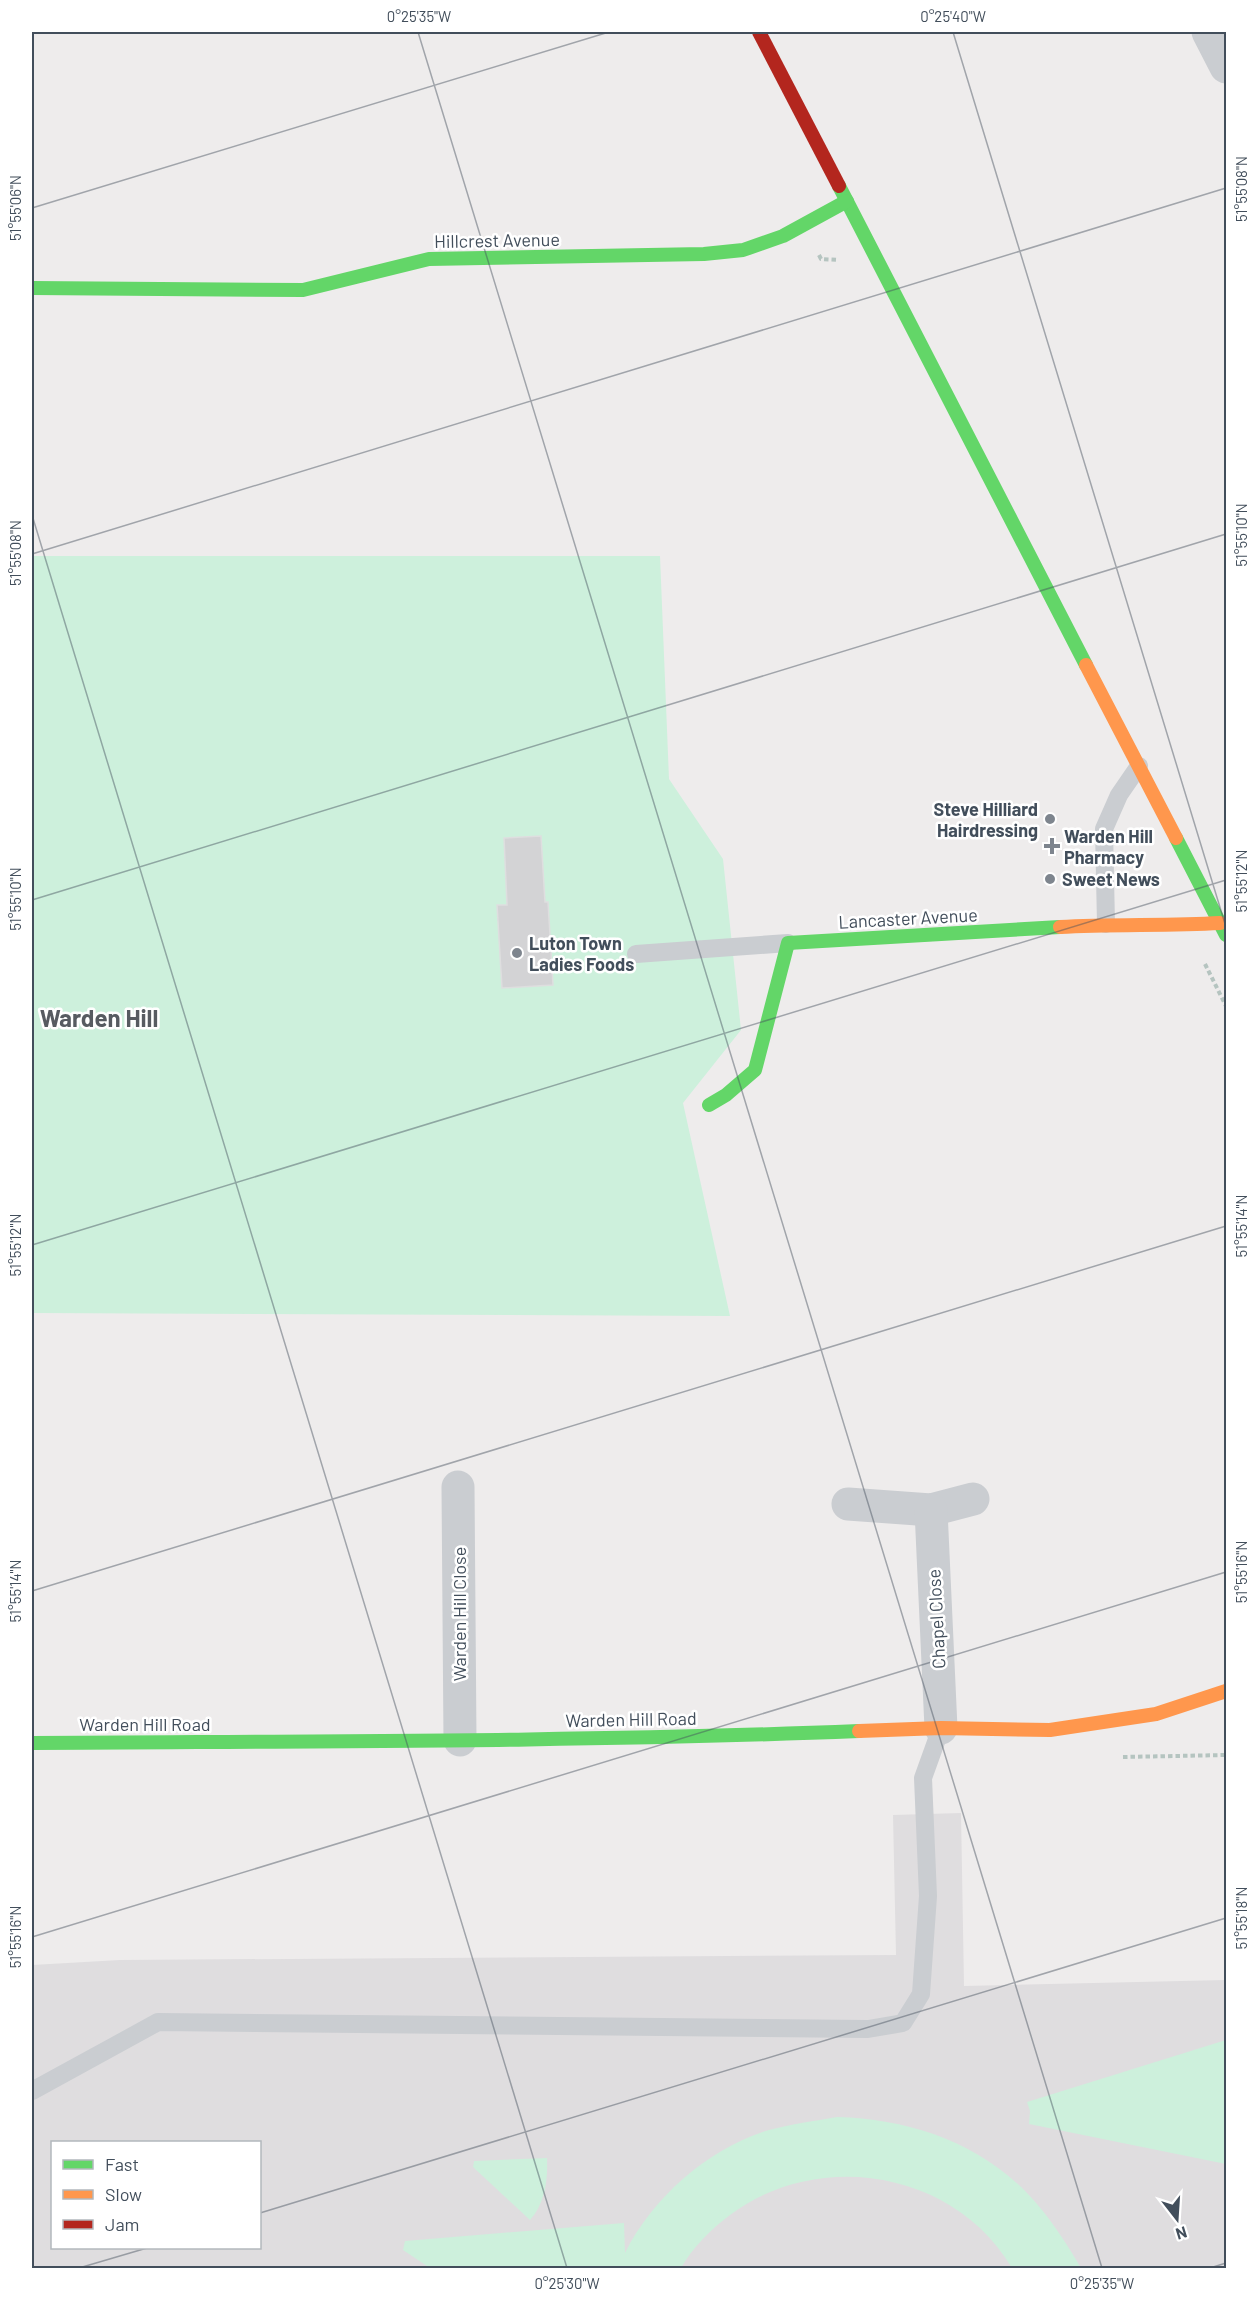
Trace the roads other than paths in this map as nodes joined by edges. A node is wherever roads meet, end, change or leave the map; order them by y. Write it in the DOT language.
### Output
graph roads {
  1 [pos="759,32"];
  2 [pos="1208,32"];
  3 [pos="1227,67"];
  4 [pos="847,201"];
  5 [pos="32,288"];
  6 [pos="1139,766"];
  7 [pos="1106,924"];
  8 [pos="1223,929"];
  9 [pos="788,943"];
  10 [pos="636,954"];
  11 [pos="709,1105"];
  12 [pos="458,1487"];
  13 [pos="973,1498"];
  14 [pos="848,1504"];
  15 [pos="931,1510"];
  16 [pos="1227,1691"];
  17 [pos="941,1728"];
  18 [pos="460,1740"];
  19 [pos="32,1743"];
  20 [pos="32,2091"];
  1 -- 4 [label="main road"];
  2 -- 3 [label="street"];
  4 -- 5 [label="main road, Hillcrest Avenue"];
  4 -- 6 [label="main road"];
  6 -- 7 [label="lane"];
  6 -- 8 [label="main road"];
  7 -- 8 [label="main road, Lancaster Avenue"];
  7 -- 9 [label="main road, Lancaster Avenue"];
  9 -- 10 [label="lane"];
  9 -- 11 [label="main road"];
  12 -- 18 [label="street, Warden Hill Close"];
  13 -- 15 [label="street"];
  14 -- 15 [label="street"];
  15 -- 17 [label="street, Chapel Close"];
  16 -- 17 [label="main road, Warden Hill Road"];
  17 -- 18 [label="main road, Warden Hill Road"];
  17 -- 20 [label="lane"];
  18 -- 19 [label="main road, Warden Hill Road"];
}
